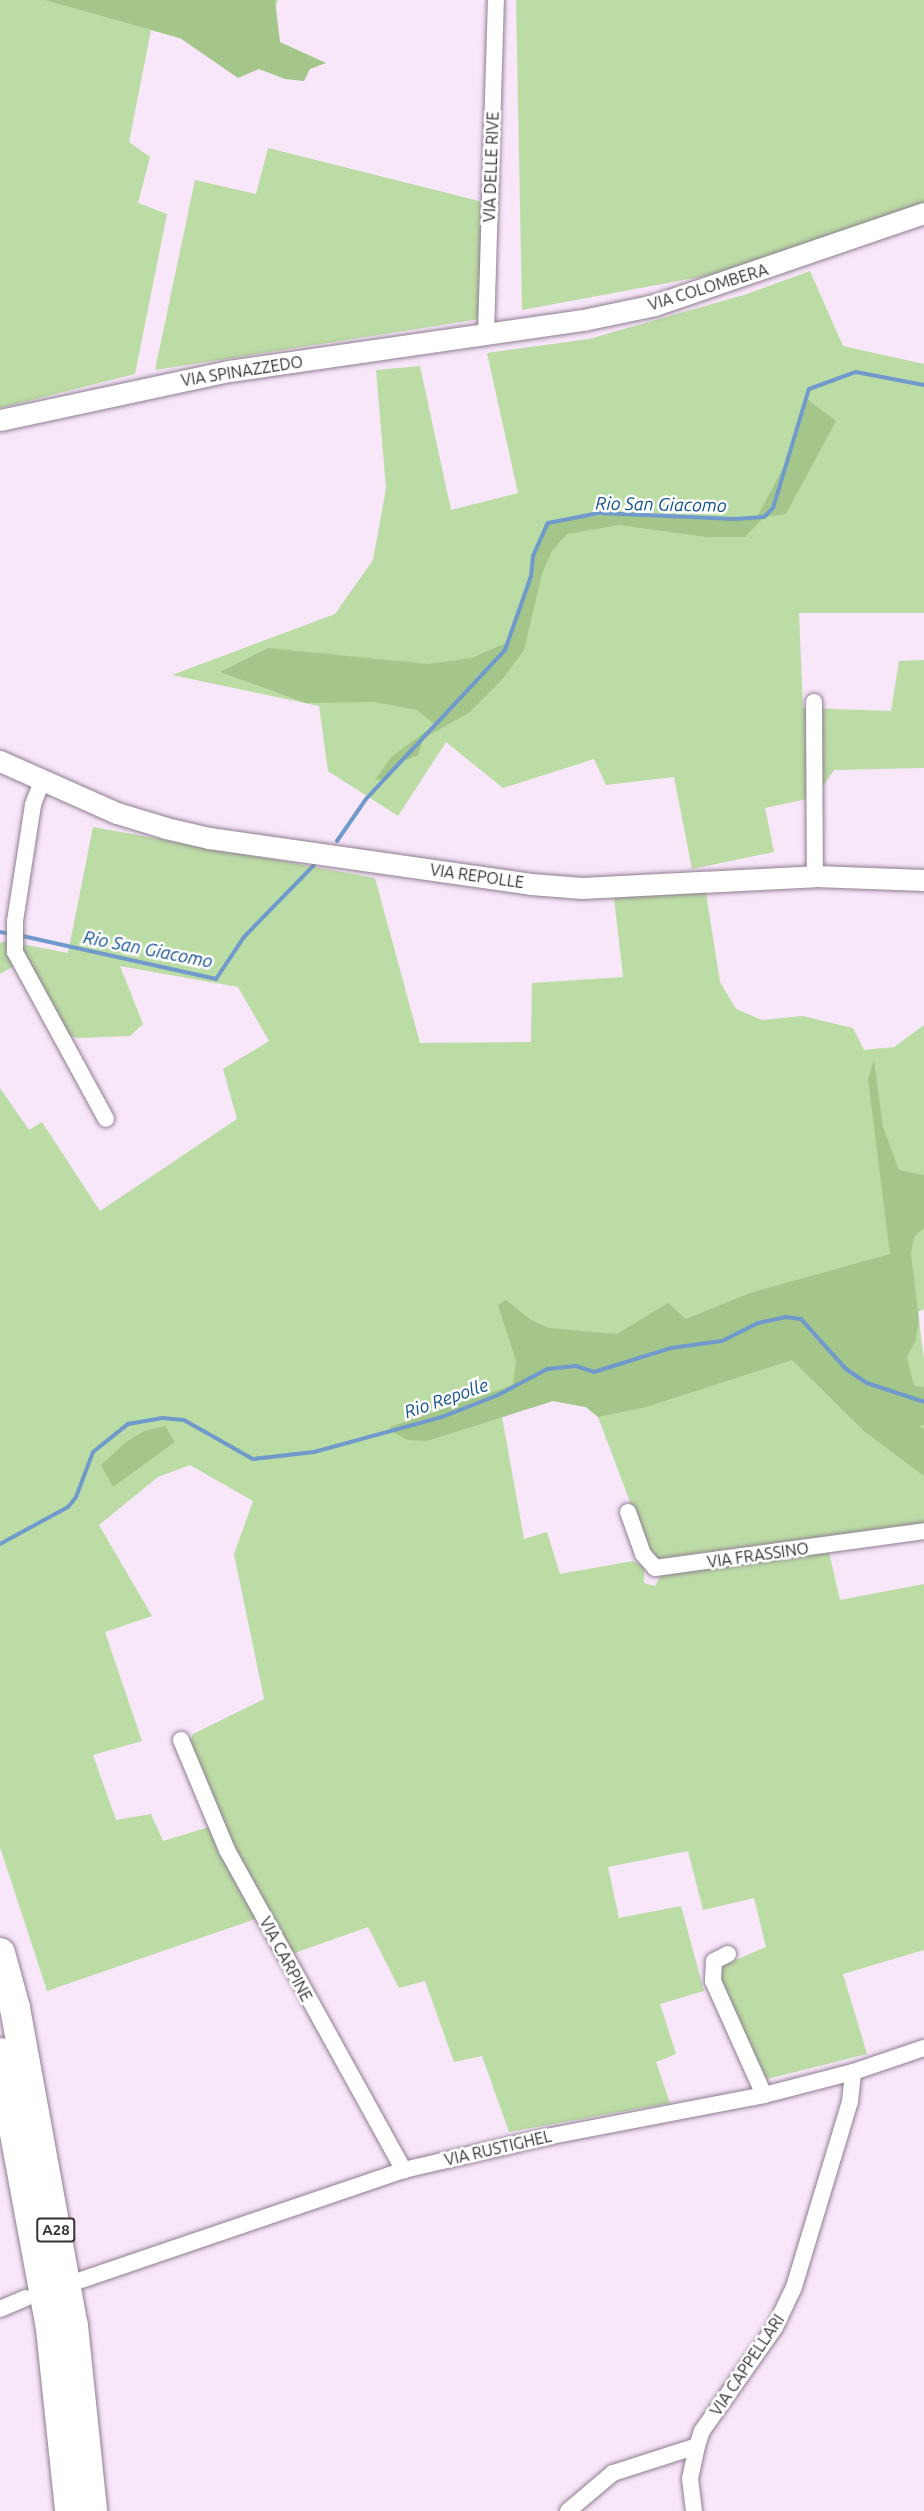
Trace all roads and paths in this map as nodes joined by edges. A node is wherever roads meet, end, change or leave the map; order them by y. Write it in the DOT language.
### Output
graph roads {
  1 [pos="496,0"];
  2 [pos="924,213"];
  3 [pos="486,334"];
  4 [pos="0,420"];
  5 [pos="814,702"];
  6 [pos="1,762"];
  7 [pos="42,781"];
  8 [pos="815,876"];
  9 [pos="924,880"];
  10 [pos="106,1119"];
  11 [pos="628,1512"];
  12 [pos="924,1531"];
  13 [pos="181,1740"];
  14 [pos="0,1953"];
  15 [pos="728,1954"];
  16 [pos="924,2048"];
  17 [pos="0,2053"];
  18 [pos="853,2072"];
  19 [pos="764,2095"];
  20 [pos="404,2170"];
  21 [pos="81,2280"];
  22 [pos="26,2298"];
  23 [pos="0,2309"];
  24 [pos="697,2446"];
  25 [pos="70,2511"];
  26 [pos="92,2511"];
  27 [pos="568,2511"];
  28 [pos="693,2511"];
  1 -- 3 [label="street, VIA DELLE RIVE"];
  2 -- 3 [label="street, VIA COLOMBERA"];
  3 -- 4 [label="street, VIA SPINAZZEDO"];
  5 -- 8 [label="street"];
  6 -- 7 [label="street, VIA REPOLLE"];
  7 -- 8 [label="street, VIA REPOLLE"];
  7 -- 10 [label="street"];
  8 -- 9 [label="street, VIA REPOLLE"];
  11 -- 12 [label="street, VIA FRASSINO"];
  13 -- 20 [label="street, VIA CARPINE"];
  14 -- 26 [label="highway, A28"];
  15 -- 19 [label="street"];
  16 -- 18 [label="street, VIA RUSTIGHEL"];
  17 -- 25 [label="highway, A28"];
  18 -- 19 [label="street, VIA RUSTIGHEL"];
  18 -- 24 [label="street, VIA CAPPELLARI"];
  19 -- 20 [label="street, VIA RUSTIGHEL"];
  20 -- 21 [label="street, VIA RUSTIGHEL"];
  22 -- 23 [label="street"];
  24 -- 27 [label="street"];
  24 -- 28 [label="street, VIA CAPPELLARI"];
}
